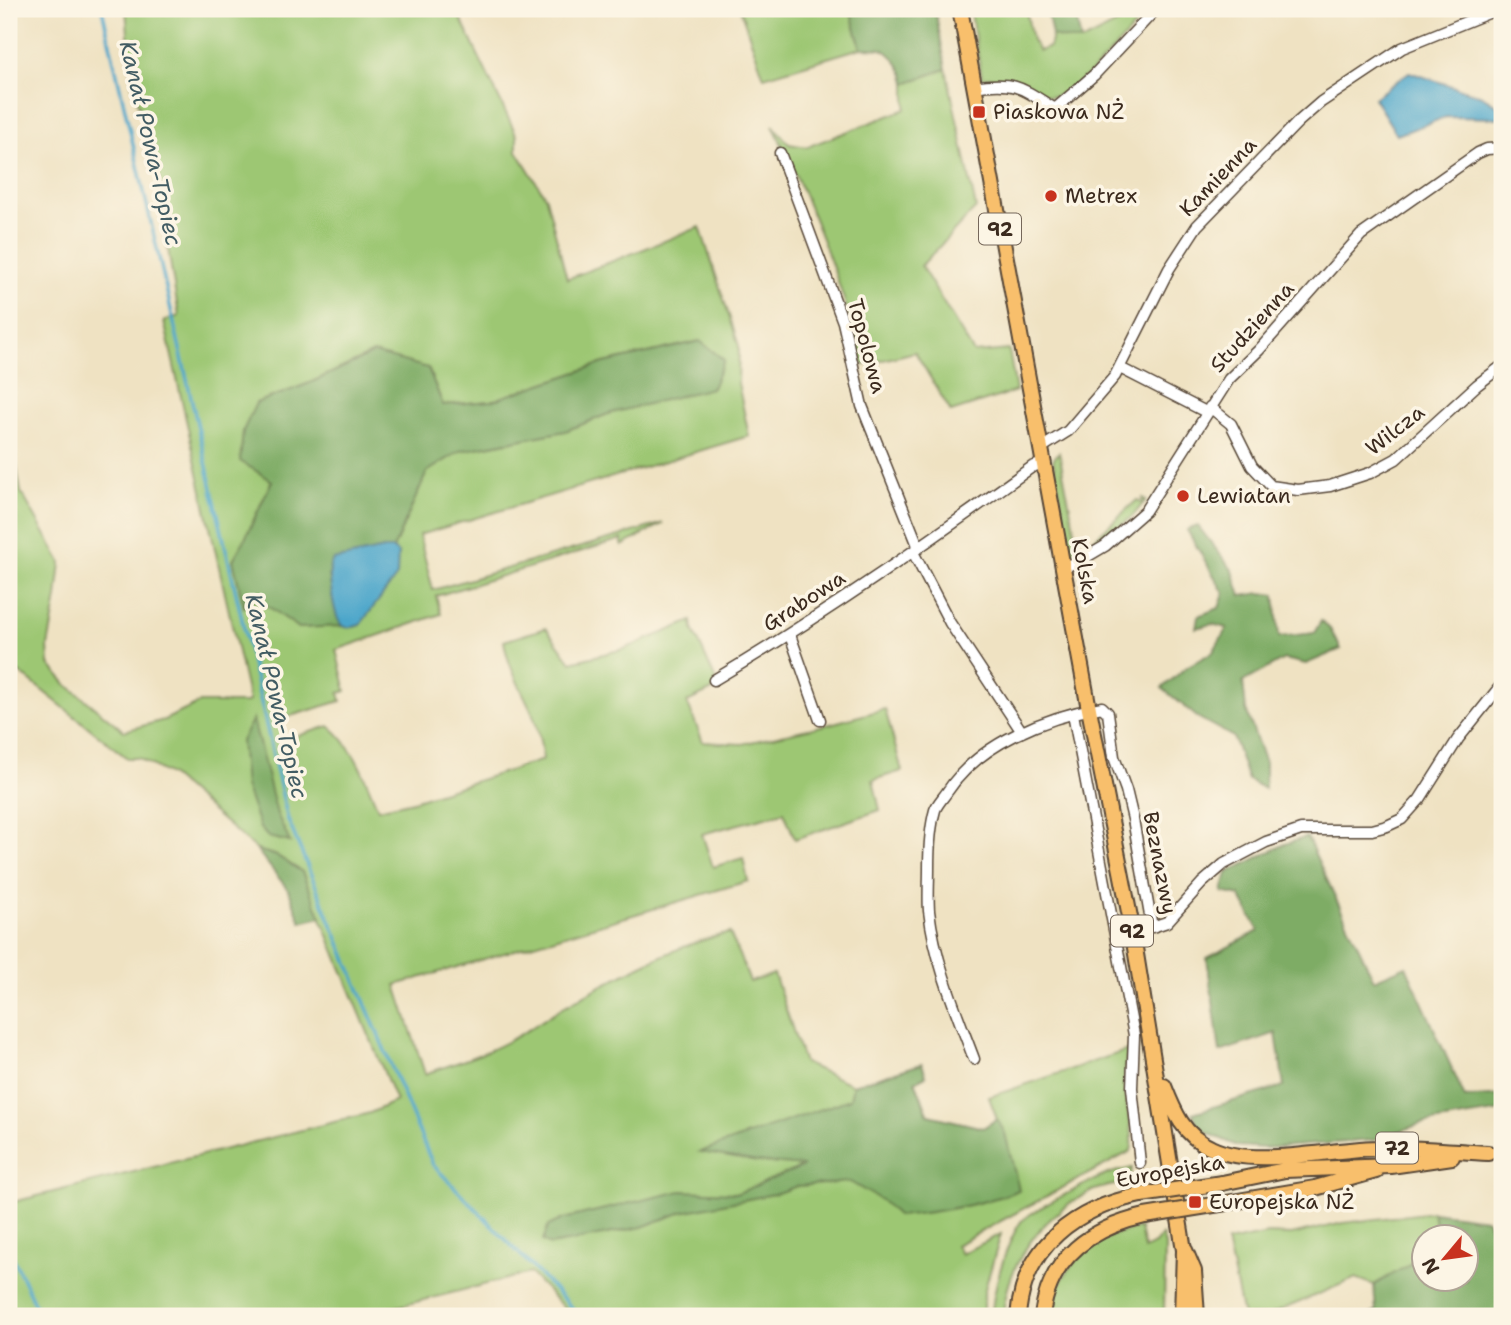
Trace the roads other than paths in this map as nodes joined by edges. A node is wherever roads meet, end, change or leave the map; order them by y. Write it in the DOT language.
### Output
graph roads {
  1 [pos="960,9"];
  2 [pos="1156,9"];
  3 [pos="1498,9"];
  4 [pos="974,87"];
  5 [pos="1502,149"];
  6 [pos="780,153"];
  7 [pos="1502,366"];
  8 [pos="1120,368"];
  9 [pos="1208,410"];
  10 [pos="1042,456"];
  11 [pos="916,550"];
  12 [pos="1064,566"];
  13 [pos="790,635"];
  14 [pos="714,680"];
  15 [pos="1502,684"];
  16 [pos="1089,709"];
  17 [pos="1073,713"];
  18 [pos="820,720"];
  19 [pos="1022,732"];
  20 [pos="974,1059"];
  21 [pos="1154,1062"];
  22 [pos="1495,1152"];
  23 [pos="1140,1163"];
  24 [pos="1391,1166"];
  25 [pos="1184,1250"];
  26 [pos="1018,1316"];
  27 [pos="1042,1316"];
  28 [pos="1182,1316"];
  29 [pos="1197,1316"];
  1 -- 4 [label="main road, Kolska / 92"];
  2 -- 4 [label="street"];
  3 -- 8 [label="street, Kamienna"];
  4 -- 10 [label="main road, Kolska / 92"];
  5 -- 9 [label="street, Studzienna"];
  6 -- 11 [label="street, Topolowa"];
  7 -- 9 [label="street, Wilcza"];
  8 -- 9 [label="street, Wilcza"];
  8 -- 10 [label="street, Kamienna"];
  9 -- 12 [label="street, Studzienna"];
  10 -- 11 [label="street"];
  10 -- 12 [label="main road, Kolska / 92"];
  11 -- 13 [label="street, Grabowa"];
  11 -- 19 [label="street, Topolowa"];
  12 -- 16 [label="main road, Kolska / 92"];
  13 -- 14 [label="street, Grabowa"];
  13 -- 18 [label="street"];
  15 -- 16 [label="street, Beznazwy"];
  16 -- 17 [label="street"];
  16 -- 21 [label="main road, Kolska / 92"];
  17 -- 19 [label="street"];
  17 -- 23 [label="street"];
  19 -- 20 [label="street"];
  21 -- 22 [label="main road, 72"];
  21 -- 25 [label="main road, Kolska / 92"];
  22 -- 24 [label="main road, Europejska / 72"];
  24 -- 26 [label="main road, Europejska / 72, bridge"];
  24 -- 27 [label="main road, Europejska / 72, bridge"];
  25 -- 28 [label="main road, 92"];
  25 -- 29 [label="main road, 92"];
}
